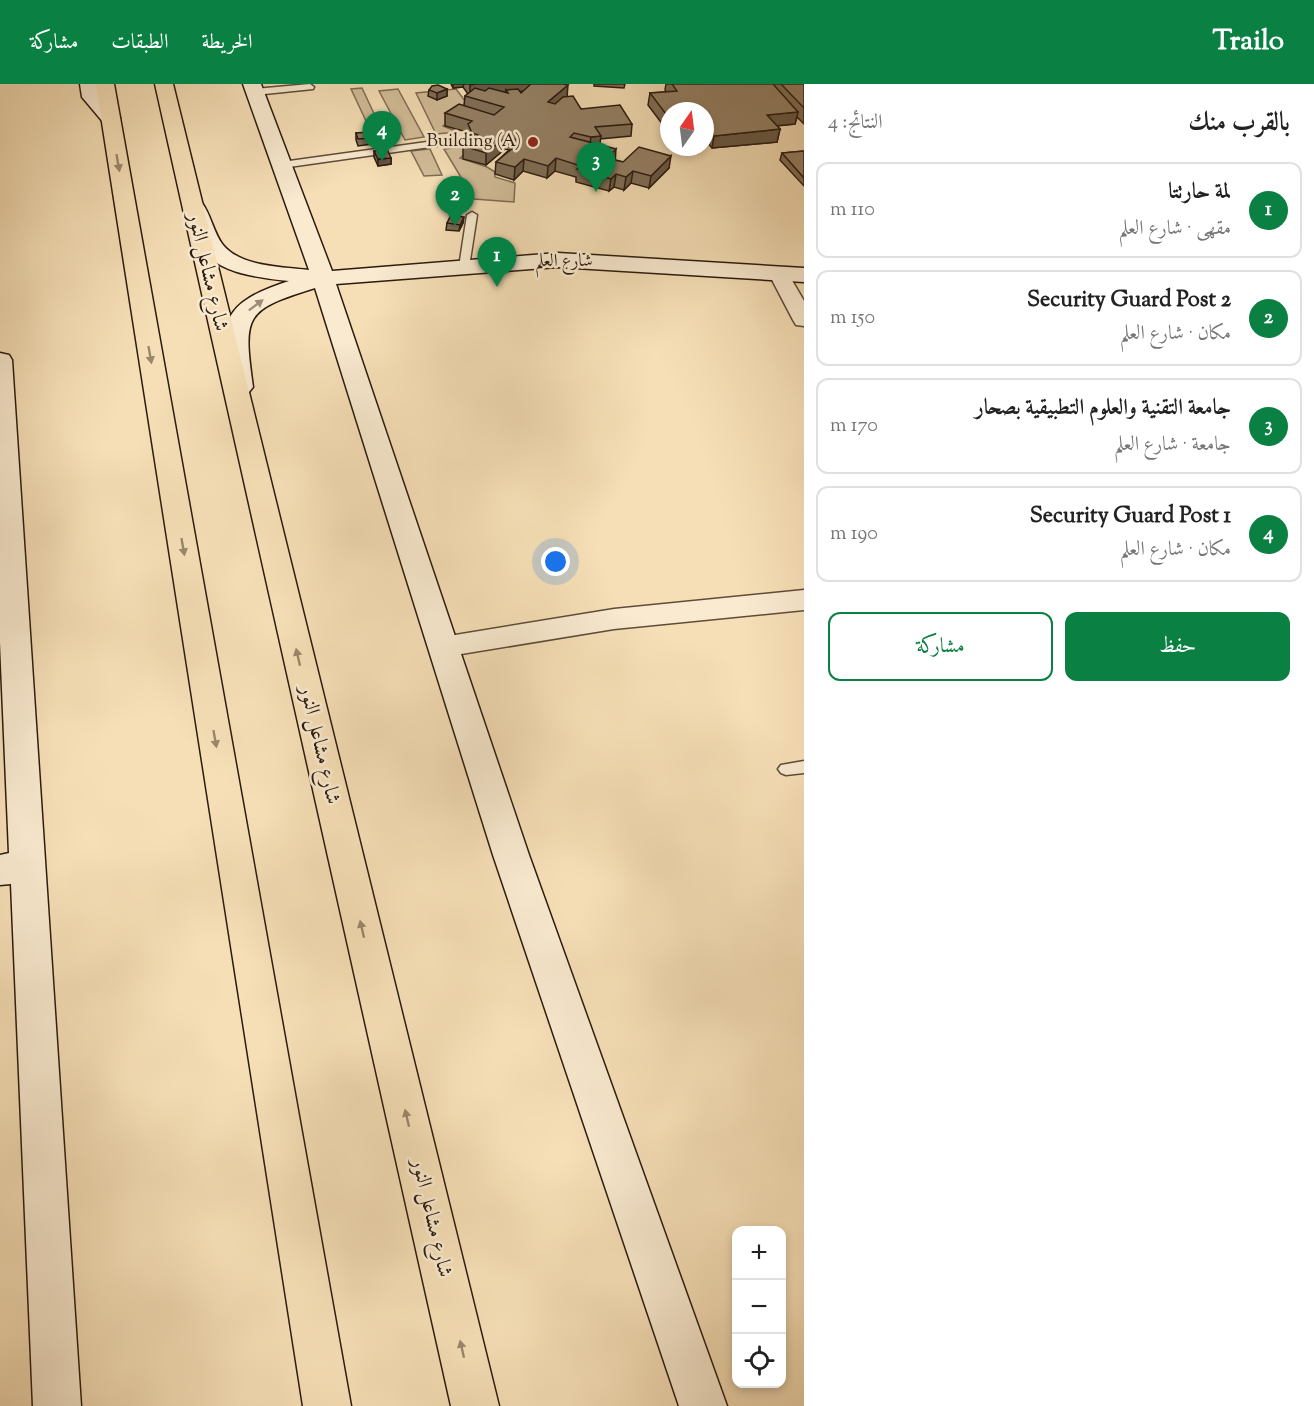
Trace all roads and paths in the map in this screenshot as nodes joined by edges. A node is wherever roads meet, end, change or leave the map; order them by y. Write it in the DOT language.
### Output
graph roads {
  1 [pos="89,84"];
  2 [pos="105,84"];
  3 [pos="164,84"];
  4 [pos="310,87"];
  5 [pos="254,88"];
  6 [pos="110,118"];
  7 [pos="434,144"];
  8 [pos="282,165"];
  9 [pos="189,195"];
  10 [pos="472,215"];
  11 [pos="465,267"];
  12 [pos="779,273"];
  13 [pos="804,275"];
  14 [pos="323,278"];
  15 [pos="804,320"];
  16 [pos="0,360"];
  17 [pos="242,419"];
  18 [pos="804,600"];
  19 [pos="443,647"];
  20 [pos="804,767"];
  21 [pos="786,769"];
  22 [pos="13,868"];
  23 [pos="57,1406"];
  24 [pos="327,1406"];
  25 [pos="475,1406"];
  26 [pos="703,1406"];
  1 -- 6 [label="street"];
  2 -- 6 [label="highway"];
  3 -- 9 [label="highway, شارع مشاعل النور"];
  4 -- 5 [label="lane"];
  5 -- 8 [label="street"];
  6 -- 24 [label="highway, one-way"];
  7 -- 8 [label="lane"];
  8 -- 14 [label="street"];
  9 -- 14 [label="street"];
  9 -- 17 [label="highway, شارع مشاعل النور"];
  10 -- 11 [label="lane"];
  11 -- 12 [label="street, شارع العلم"];
  11 -- 14 [label="street, شارع العلم"];
  12 -- 13 [label="street, شارع العلم"];
  12 -- 15 [label="street"];
  17 -- 14 [label="street, one-way"];
  14 -- 19 [label="street"];
  16 -- 22 [label="street"];
  25 -- 17 [label="highway, شارع مشاعل النور, one-way"];
  18 -- 19 [label="street"];
  19 -- 26 [label="street"];
  20 -- 21 [label="lane"];
  22 -- 23 [label="street"];
}
